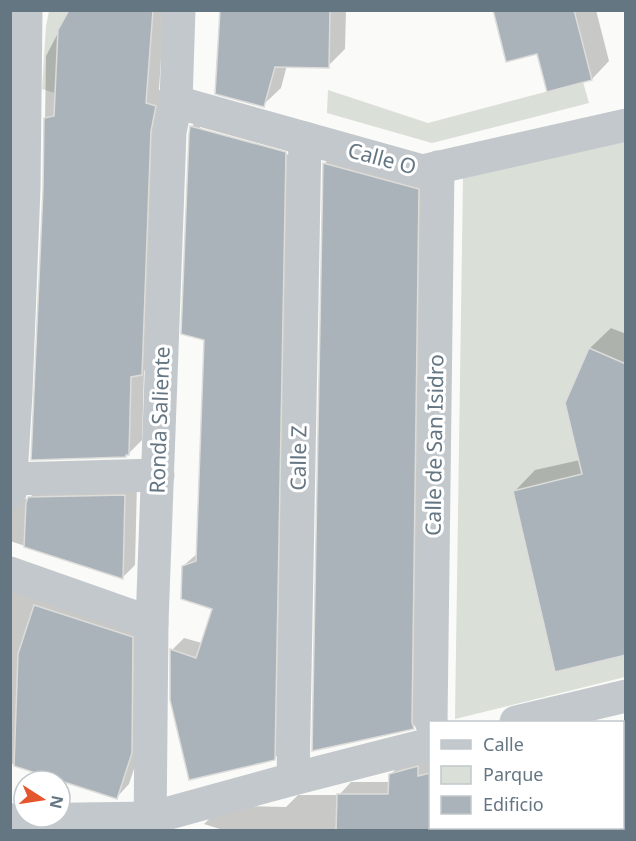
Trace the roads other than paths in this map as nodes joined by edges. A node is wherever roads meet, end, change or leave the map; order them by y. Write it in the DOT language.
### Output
graph roads {
  1 [pos="26,10"];
  2 [pos="179,10"];
  3 [pos="176,102"];
  4 [pos="17,106"];
  5 [pos="626,125"];
  6 [pos="305,138"];
  7 [pos="438,167"];
  8 [pos="16,238"];
  9 [pos="13,375"];
  10 [pos="158,476"];
  11 [pos="11,479"];
  12 [pos="10,493"];
  13 [pos="10,573"];
  14 [pos="152,623"];
  15 [pos="626,696"];
  16 [pos="431,721"];
  17 [pos="524,721"];
  18 [pos="429,744"];
  19 [pos="293,779"];
  20 [pos="10,820"];
  21 [pos="151,824"];
  1 -- 4 [label="street"];
  2 -- 3 [label="street, Ronda Saliente"];
  3 -- 6 [label="street, Calle O"];
  3 -- 10 [label="street, Ronda Saliente"];
  4 -- 8 [label="street"];
  5 -- 7 [label="street, Calle O"];
  6 -- 7 [label="street, Calle O"];
  6 -- 19 [label="street, Calle Z"];
  7 -- 16 [label="street, Calle de San Isidro"];
  8 -- 9 [label="street"];
  9 -- 11 [label="street"];
  10 -- 11 [label="street"];
  10 -- 14 [label="street, Ronda Saliente"];
  11 -- 12 [label="street"];
  13 -- 14 [label="street"];
  14 -- 21 [label="street, Ronda Saliente"];
  15 -- 17 [label="street"];
  18 -- 19 [label="street"];
  19 -- 21 [label="street"];
  20 -- 21 [label="street"];
}
